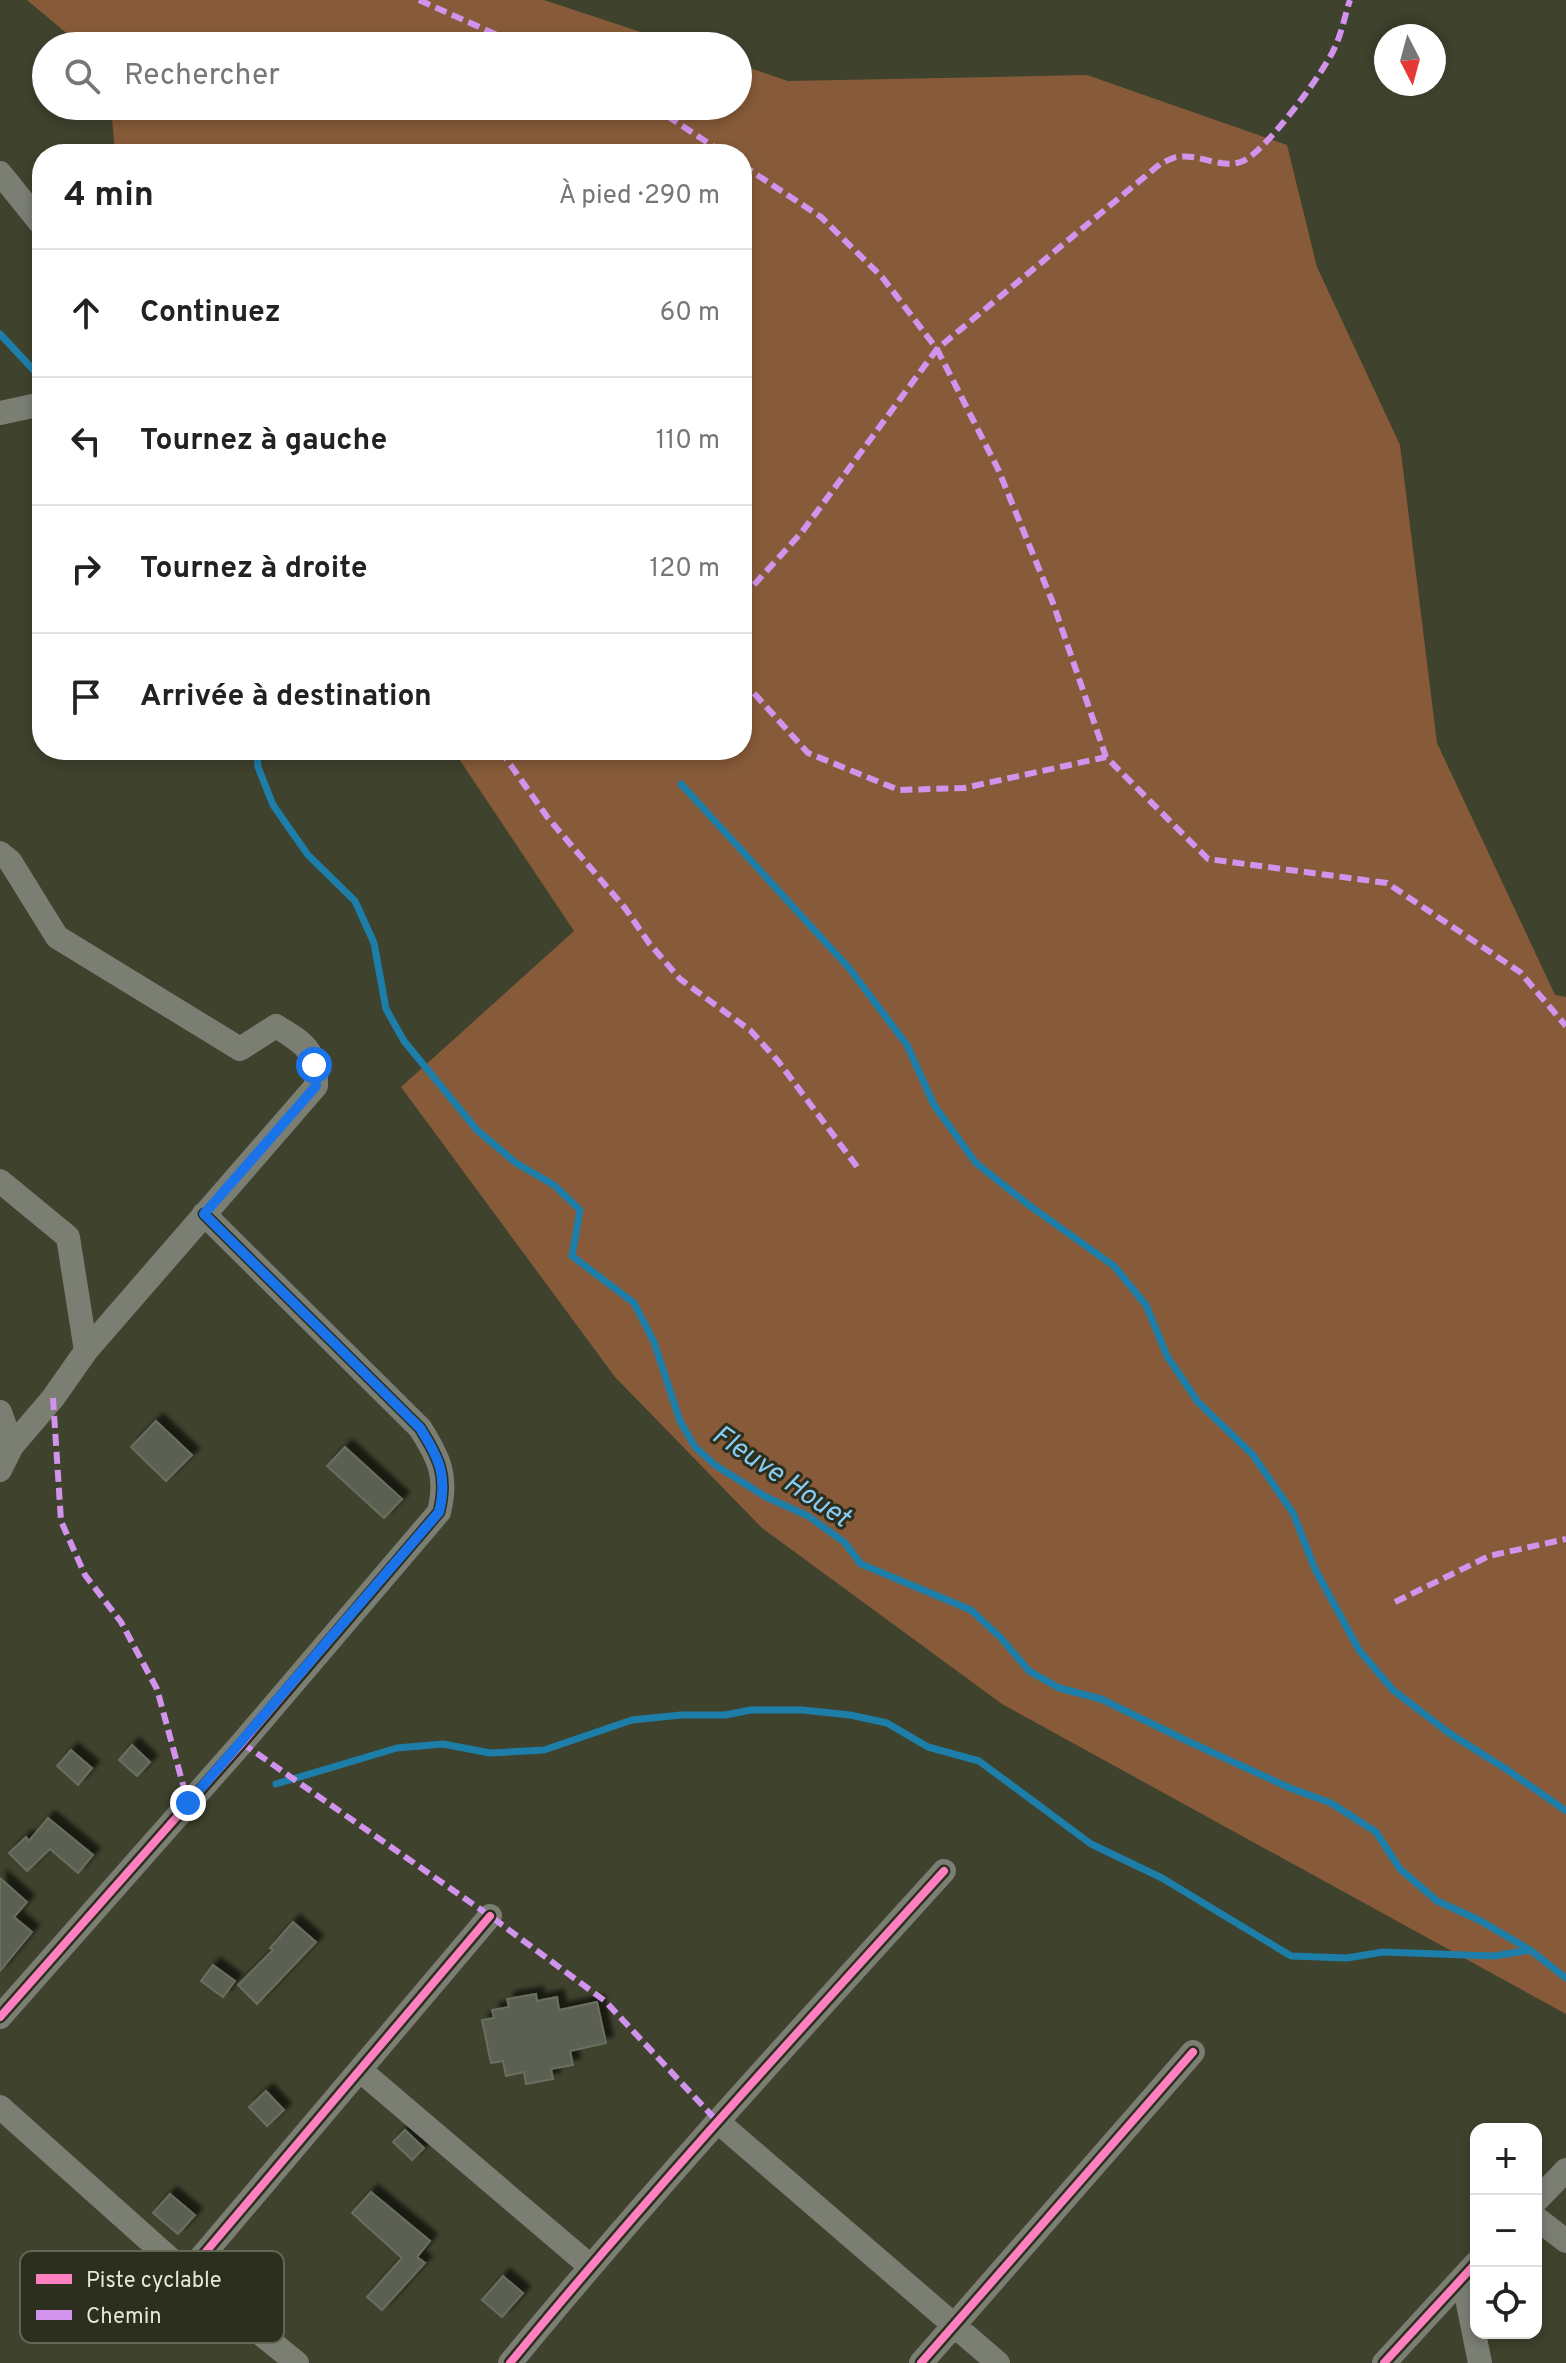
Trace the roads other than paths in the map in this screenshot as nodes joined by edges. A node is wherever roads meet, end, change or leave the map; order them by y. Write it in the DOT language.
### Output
graph roads {
  1 [pos="0,173"];
  2 [pos="32,213"];
  3 [pos="32,407"];
  4 [pos="0,413"];
  5 [pos="0,853"];
  6 [pos="0,1181"];
  7 [pos="204,1214"];
  8 [pos="86,1351"];
  9 [pos="0,1412"];
  10 [pos="12,1446"];
  11 [pos="0,1470"];
  12 [pos="944,1871"];
  13 [pos="490,1916"];
  14 [pos="0,2017"];
  15 [pos="1193,2052"];
  16 [pos="361,2071"];
  17 [pos="0,2107"];
  18 [pos="717,2121"];
  19 [pos="1566,2170"];
  20 [pos="1542,2195"];
  21 [pos="1542,2223"];
  22 [pos="1566,2241"];
  23 [pos="161,2251"];
  24 [pos="207,2251"];
  25 [pos="590,2266"];
  26 [pos="1469,2271"];
  27 [pos="955,2324"];
  28 [pos="272,2343"];
  29 [pos="297,2363"];
  30 [pos="510,2363"];
  31 [pos="921,2363"];
  32 [pos="998,2363"];
  33 [pos="1384,2363"];
  34 [pos="1480,2363"];
  1 -- 2 [label="street"];
  3 -- 4 [label="street"];
  5 -- 7 [label="street"];
  6 -- 8 [label="street"];
  7 -- 8 [label="street"];
  7 -- 14 [label="street"];
  8 -- 10 [label="street"];
  9 -- 10 [label="street"];
  10 -- 11 [label="street"];
  12 -- 18 [label="street"];
  13 -- 16 [label="street"];
  15 -- 27 [label="street"];
  16 -- 24 [label="street"];
  16 -- 25 [label="street"];
  17 -- 23 [label="street"];
  18 -- 25 [label="street"];
  18 -- 27 [label="street"];
  19 -- 20 [label="street"];
  21 -- 22 [label="street"];
  25 -- 30 [label="street"];
  26 -- 33 [label="street"];
  26 -- 34 [label="street"];
  27 -- 31 [label="street"];
  27 -- 32 [label="street"];
  28 -- 29 [label="street"];
}
